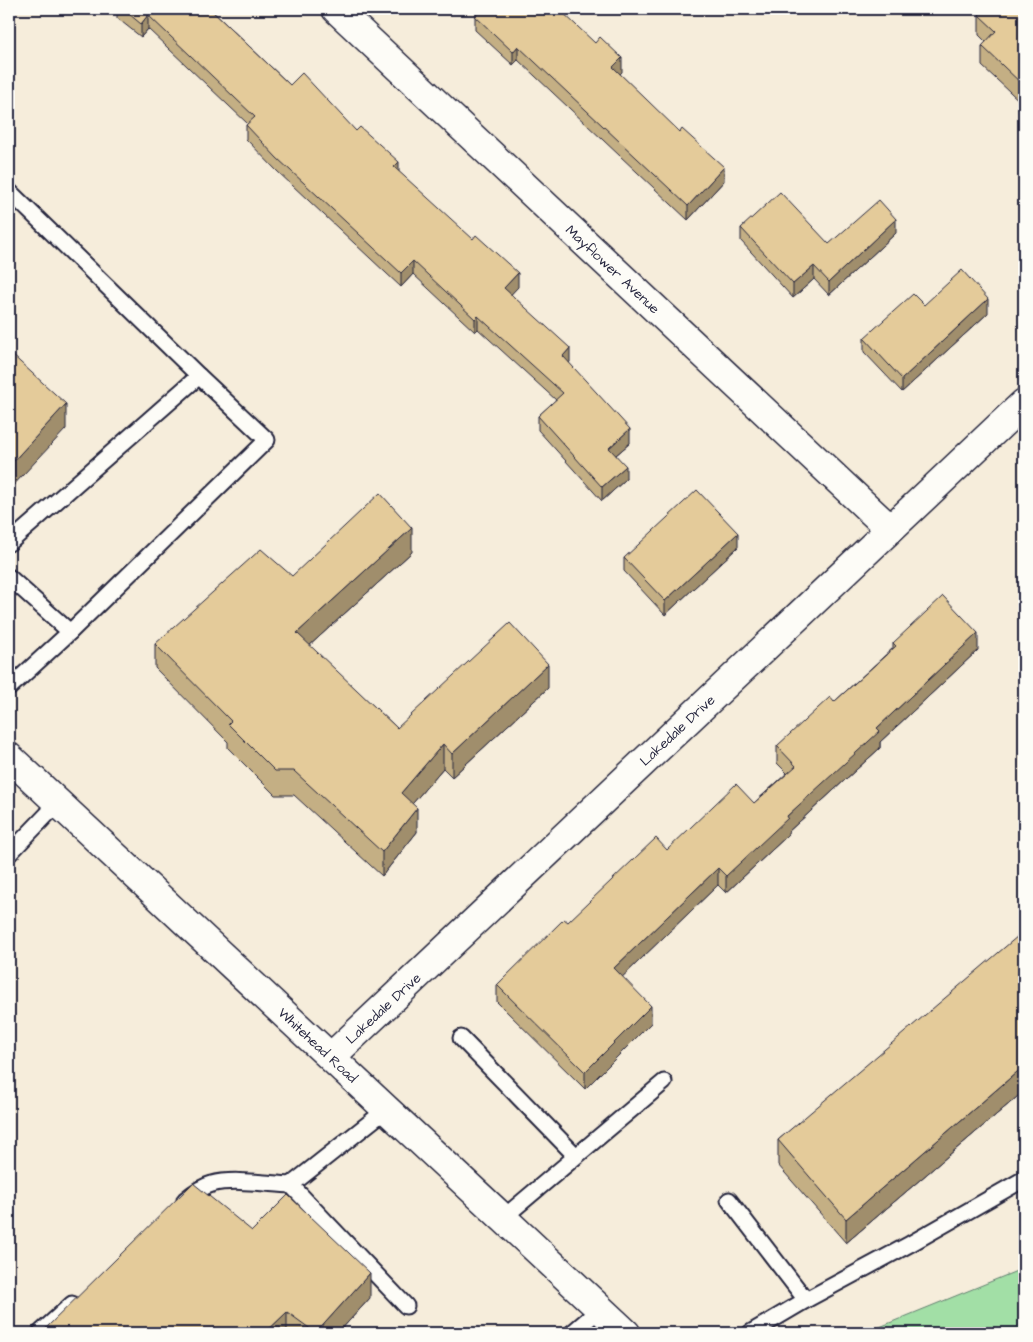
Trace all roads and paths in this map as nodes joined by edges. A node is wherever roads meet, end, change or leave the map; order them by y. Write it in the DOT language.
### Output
graph roads {
  1 [pos="336,9"];
  2 [pos="9,191"];
  3 [pos="199,376"];
  4 [pos="1024,403"];
  5 [pos="890,529"];
  6 [pos="9,543"];
  7 [pos="9,576"];
  8 [pos="70,632"];
  9 [pos="9,688"];
  10 [pos="9,757"];
  11 [pos="58,802"];
  12 [pos="9,854"];
  13 [pos="461,1038"];
  14 [pos="331,1057"];
  15 [pos="664,1082"];
  16 [pos="387,1109"];
  17 [pos="576,1156"];
  18 [pos="1024,1179"];
  19 [pos="291,1184"];
  20 [pos="729,1200"];
  21 [pos="173,1210"];
  22 [pos="503,1218"];
  23 [pos="82,1294"];
  24 [pos="806,1300"];
  25 [pos="406,1306"];
  26 [pos="600,1309"];
  27 [pos="40,1333"];
  28 [pos="572,1333"];
  29 [pos="626,1333"];
  30 [pos="750,1333"];
  1 -- 5 [label="street, Mayflower Avenue"];
  2 -- 3 [label="lane"];
  3 -- 6 [label="lane"];
  3 -- 8 [label="lane"];
  4 -- 5 [label="street, Lakedale Drive"];
  5 -- 14 [label="street, Lakedale Drive"];
  7 -- 8 [label="lane"];
  8 -- 9 [label="lane"];
  10 -- 11 [label="street, Whitehead Road"];
  11 -- 12 [label="lane"];
  11 -- 14 [label="street, Whitehead Road"];
  13 -- 17 [label="lane"];
  14 -- 16 [label="street, Whitehead Road"];
  15 -- 17 [label="lane"];
  16 -- 19 [label="lane"];
  16 -- 22 [label="street, Whitehead Road"];
  17 -- 22 [label="lane"];
  18 -- 24 [label="lane"];
  19 -- 21 [label="lane"];
  19 -- 25 [label="lane"];
  20 -- 24 [label="lane"];
  22 -- 26 [label="street, Whitehead Road"];
  23 -- 27 [label="lane"];
  24 -- 30 [label="lane"];
  26 -- 28 [label="lane"];
  26 -- 29 [label="street, Whitehead Road"];
}
